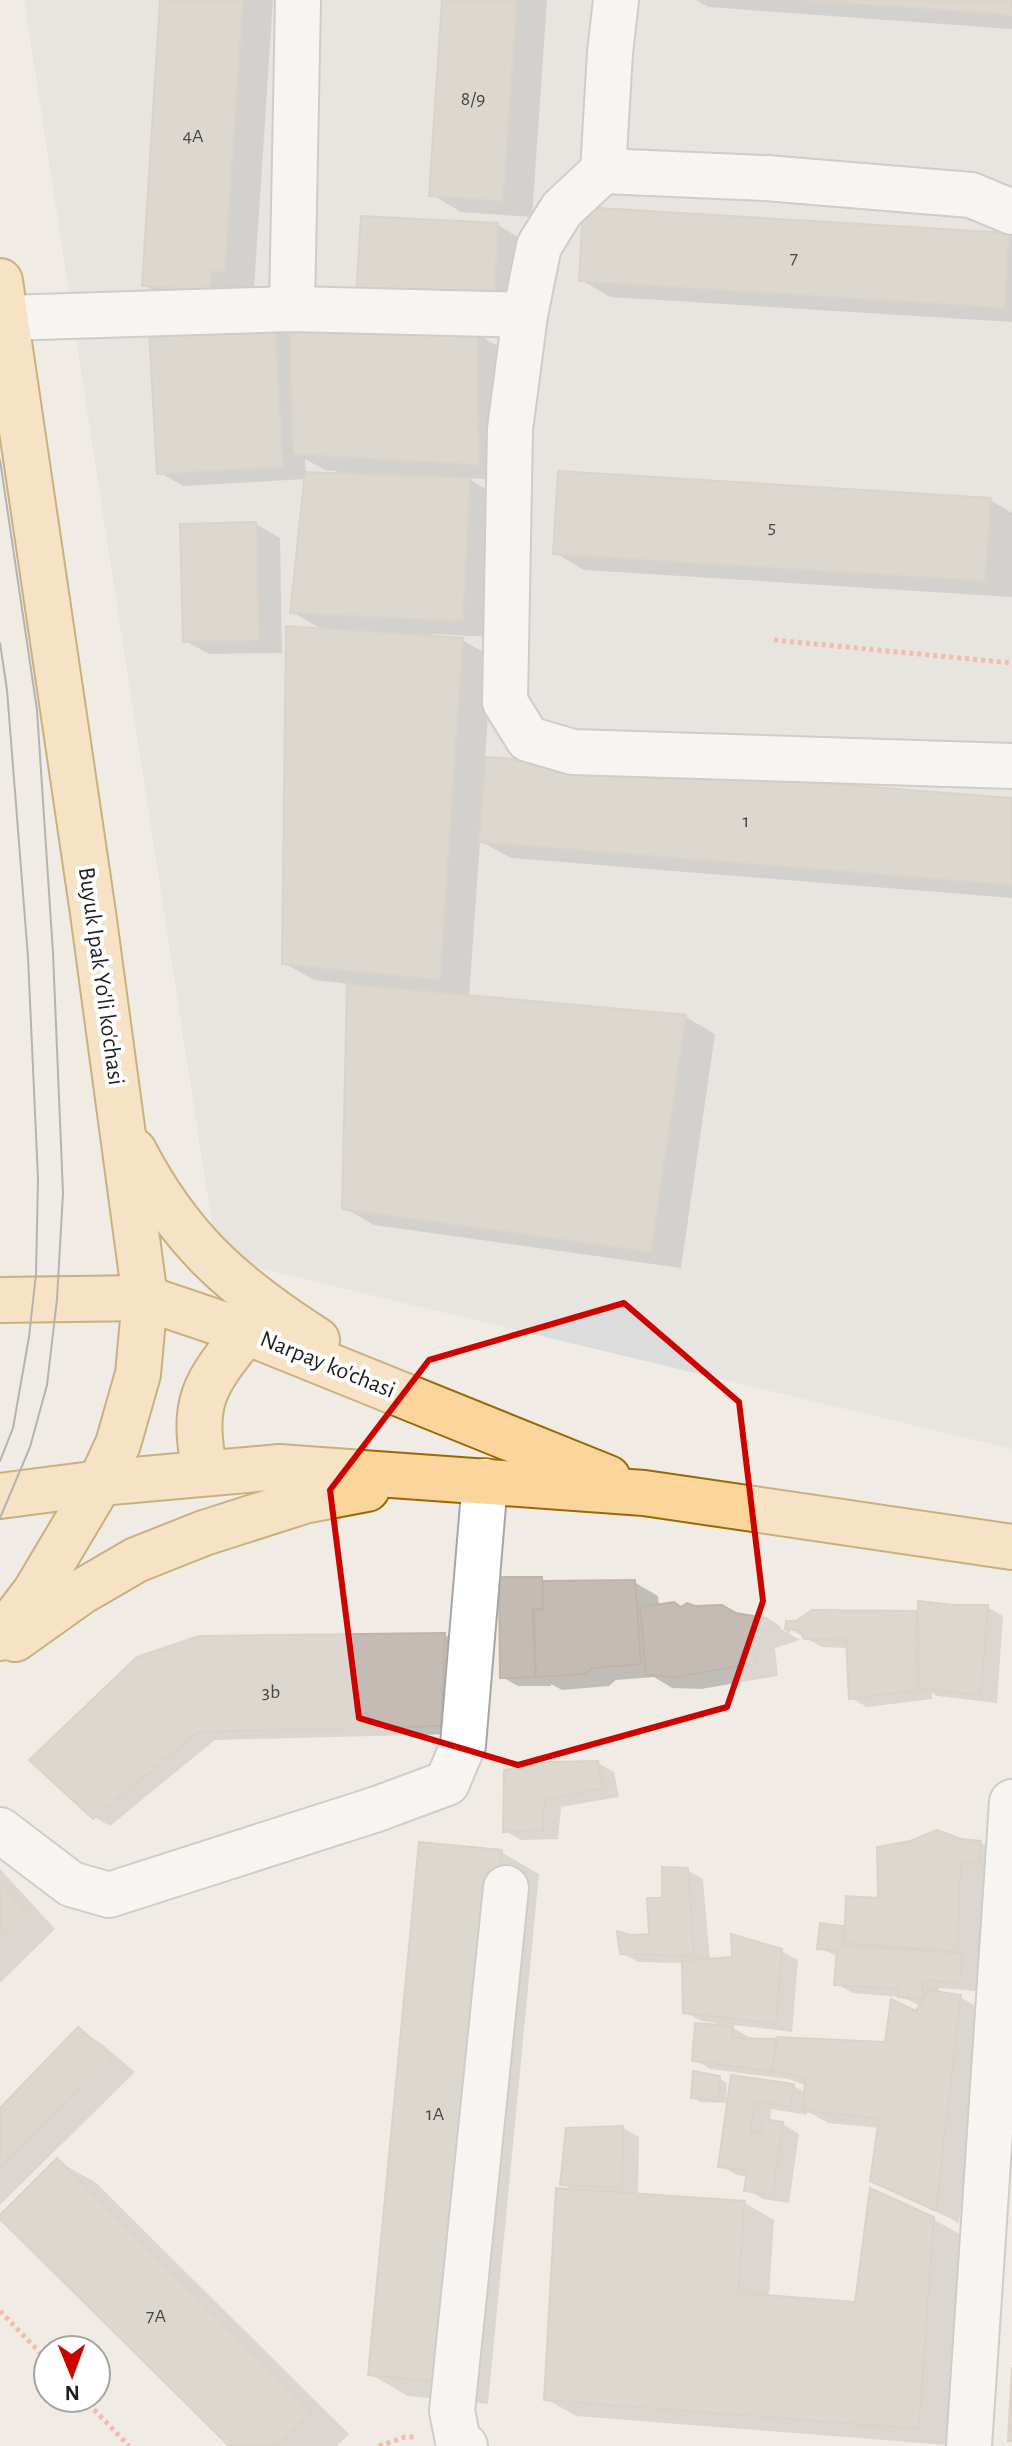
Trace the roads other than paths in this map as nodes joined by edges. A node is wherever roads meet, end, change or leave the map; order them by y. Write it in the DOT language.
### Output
graph roads {
  1 [pos="298,0"];
  2 [pos="616,0"];
  3 [pos="603,171"];
  4 [pos="1012,212"];
  5 [pos="3,300"];
  6 [pos="292,309"];
  7 [pos="525,315"];
  8 [pos="1012,766"];
  9 [pos="123,1131"];
  10 [pos="145,1298"];
  11 [pos="0,1300"];
  12 [pos="246,1332"];
  13 [pos="396,1391"];
  14 [pos="205,1473"];
  15 [pos="429,1478"];
  16 [pos="485,1481"];
  17 [pos="100,1483"];
  18 [pos="644,1493"];
  19 [pos="0,1496"];
  20 [pos="1012,1547"];
  21 [pos="0,1638"];
  22 [pos="0,1649"];
  23 [pos="1012,1802"];
  24 [pos="0,1830"];
  25 [pos="506,1888"];
  26 [pos="465,2446"];
  27 [pos="969,2446"];
  1 -- 6 [label="street"];
  2 -- 3 [label="street"];
  3 -- 4 [label="street"];
  3 -- 7 [label="street"];
  5 -- 6 [label="street"];
  5 -- 9 [label="main road, Buyuk Ipak Yo'li ko'chasi"];
  6 -- 7 [label="street"];
  7 -- 8 [label="street"];
  9 -- 10 [label="main road, Buyuk Ipak Yo'li ko'chasi"];
  9 -- 13 [label="main road"];
  10 -- 11 [label="main road, Narpay ko'chasi"];
  10 -- 12 [label="main road, Narpay ko'chasi"];
  10 -- 17 [label="main road, Buyuk Ipak Yo'li ko'chasi"];
  12 -- 13 [label="main road, Narpay ko'chasi"];
  12 -- 14 [label="main road"];
  13 -- 18 [label="main road, Narpay ko'chasi"];
  14 -- 15 [label="main road, Narpay ko'chasi"];
  14 -- 17 [label="main road, Narpay ko'chasi"];
  15 -- 16 [label="main road, Narpay ko'chasi"];
  15 -- 22 [label="main road"];
  16 -- 18 [label="main road, Narpay ko'chasi"];
  16 -- 24 [label="street"];
  17 -- 19 [label="main road, Narpay ko'chasi"];
  17 -- 21 [label="main road, Buyuk Ipak Yo'li ko'chasi"];
  18 -- 20 [label="main road, Narpay ko'chasi"];
  23 -- 27 [label="street"];
  25 -- 26 [label="street"];
}
